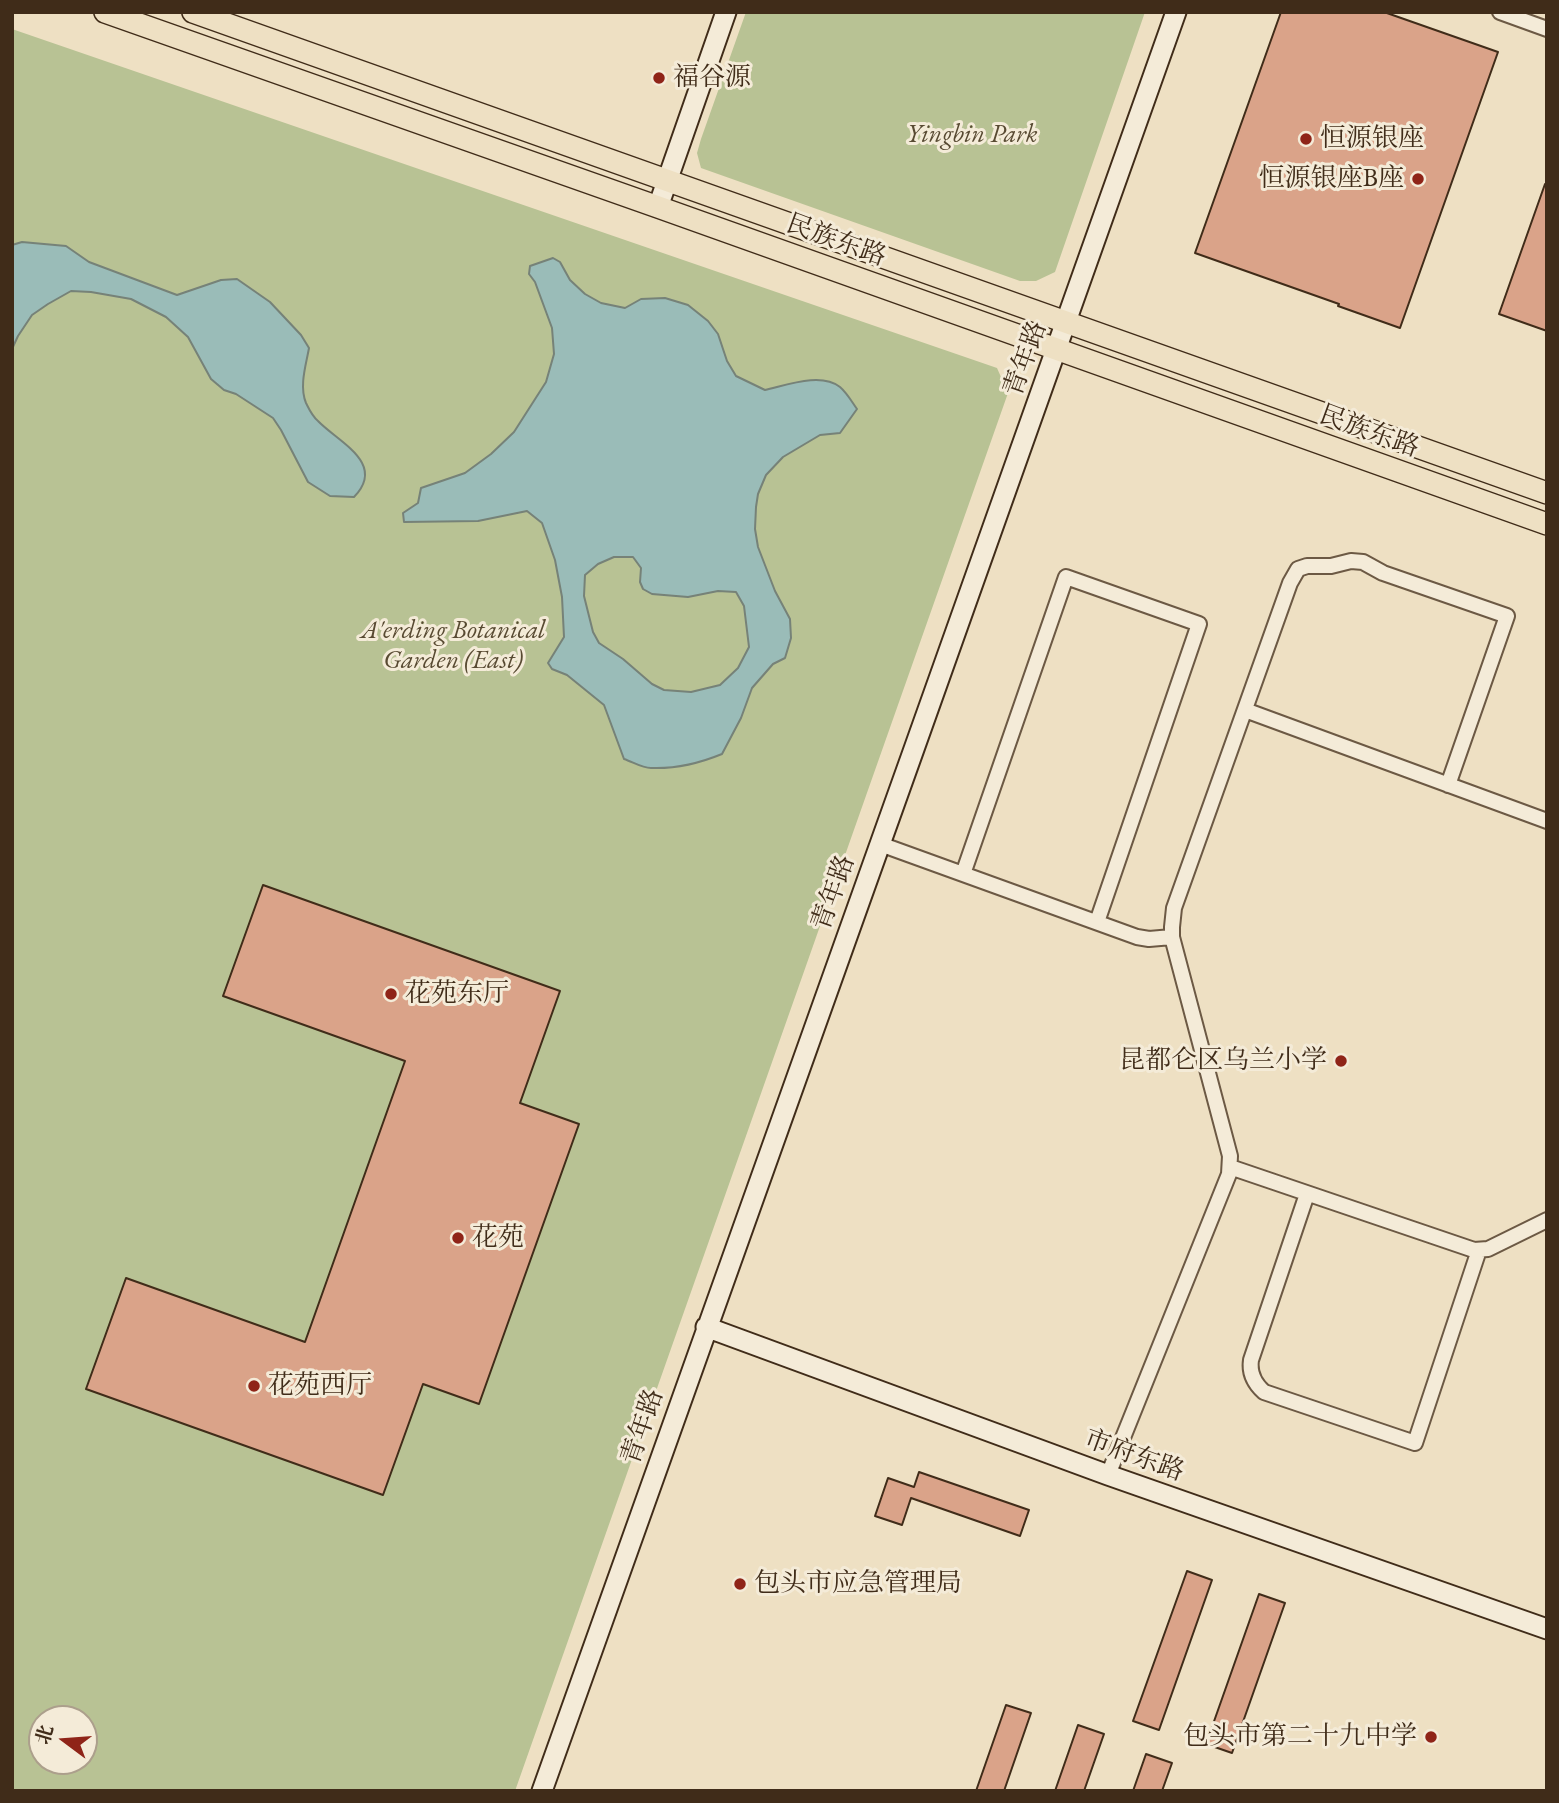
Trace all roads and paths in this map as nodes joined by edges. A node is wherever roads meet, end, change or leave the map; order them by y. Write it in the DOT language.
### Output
graph roads {
  1 [pos="105,12"];
  2 [pos="192,12"];
  3 [pos="726,12"];
  4 [pos="1176,12"];
  5 [pos="1500,12"];
  6 [pos="143,19"];
  7 [pos="1547,29"];
  8 [pos="667,180"];
  9 [pos="658,207"];
  10 [pos="1067,322"];
  11 [pos="1057,350"];
  12 [pos="1547,493"];
  13 [pos="1547,524"];
  14 [pos="1245,710"];
  15 [pos="1448,785"];
  16 [pos="1547,821"];
  17 [pos="880,844"];
  18 [pos="963,874"];
  19 [pos="1097,922"];
  20 [pos="1172,937"];
  21 [pos="1230,1167"];
  22 [pos="1307,1194"];
  23 [pos="1547,1220"];
  24 [pos="1479,1250"];
  25 [pos="706,1327"];
  26 [pos="1108,1475"];
  27 [pos="1547,1629"];
  28 [pos="542,1791"];
  1 -- 6 [label="main road, 民族东路"];
  2 -- 8 [label="main road, 民族东路"];
  3 -- 8 [label="main road"];
  4 -- 10 [label="main road, 青年路"];
  5 -- 7 [label="street"];
  6 -- 9 [label="main road, 民族东路"];
  8 -- 9 [label="main road"];
  8 -- 10 [label="main road, 民族东路"];
  9 -- 11 [label="main road, 民族东路"];
  10 -- 11 [label="main road, 青年路"];
  10 -- 12 [label="main road, 民族东路"];
  11 -- 13 [label="main road, 民族东路"];
  11 -- 17 [label="main road, 青年路"];
  14 -- 15 [label="street"];
  14 -- 15 [label="street"];
  14 -- 20 [label="street"];
  15 -- 16 [label="street"];
  17 -- 18 [label="street"];
  17 -- 25 [label="main road, 青年路"];
  18 -- 19 [label="street"];
  18 -- 19 [label="street"];
  19 -- 20 [label="street"];
  20 -- 21 [label="street"];
  21 -- 22 [label="street"];
  21 -- 26 [label="street"];
  22 -- 24 [label="street"];
  22 -- 24 [label="street"];
  23 -- 24 [label="street"];
  25 -- 26 [label="main road, 市府东路"];
  25 -- 28 [label="main road, 青年路"];
  26 -- 27 [label="main road, 市府东路"];
}
